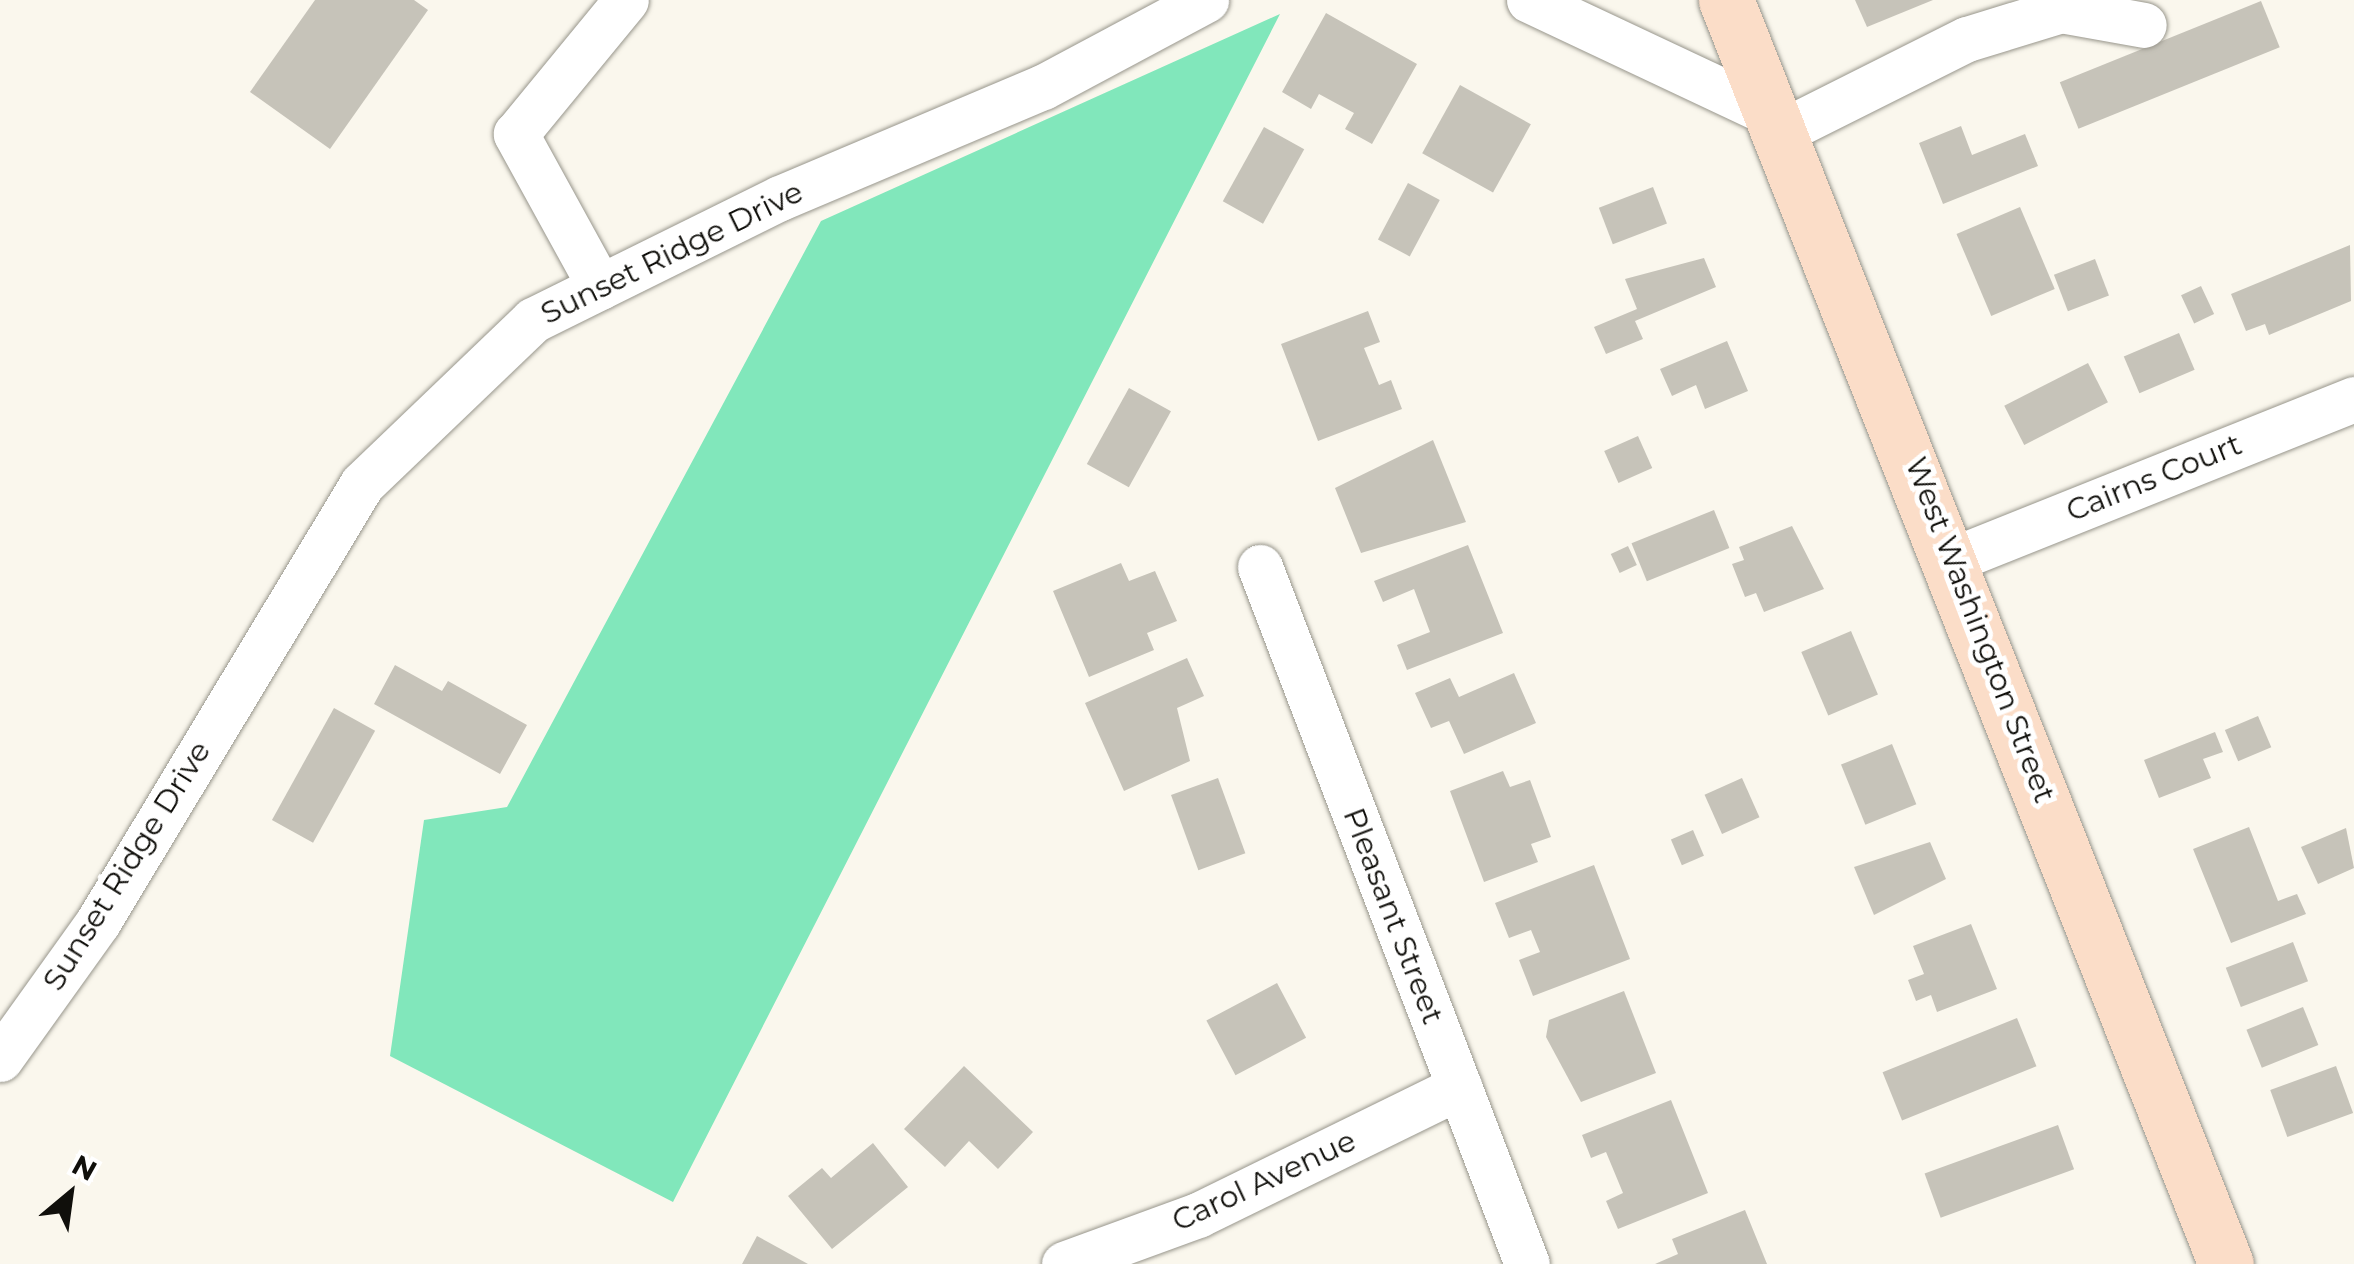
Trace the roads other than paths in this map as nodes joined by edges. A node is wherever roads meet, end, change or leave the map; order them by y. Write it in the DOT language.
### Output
graph roads {
  1 [pos="626,0"];
  2 [pos="1206,0"];
  3 [pos="1529,0"];
  4 [pos="1726,0"];
  5 [pos="1157,12"];
  6 [pos="2144,24"];
  7 [pos="1776,124"];
  8 [pos="600,287"];
  9 [pos="2354,399"];
  10 [pos="1954,559"];
  11 [pos="1260,567"];
  12 [pos="0,1058"];
  13 [pos="1459,1088"];
  14 [pos="1064,1264"];
  15 [pos="1528,1264"];
  16 [pos="2226,1264"];
  1 -- 8 [label="street"];
  2 -- 5 [label="street, Sunset Ridge Drive"];
  3 -- 7 [label="street"];
  4 -- 7 [label="main road, West Washington Street"];
  5 -- 8 [label="street, Sunset Ridge Drive"];
  6 -- 7 [label="street"];
  7 -- 10 [label="main road, West Washington Street"];
  8 -- 12 [label="street, Sunset Ridge Drive"];
  9 -- 10 [label="street, Cairns Court"];
  10 -- 16 [label="main road, West Washington Street"];
  11 -- 13 [label="street, Pleasant Street"];
  13 -- 14 [label="street, Carol Avenue"];
  13 -- 15 [label="street, Pleasant Street"];
}
